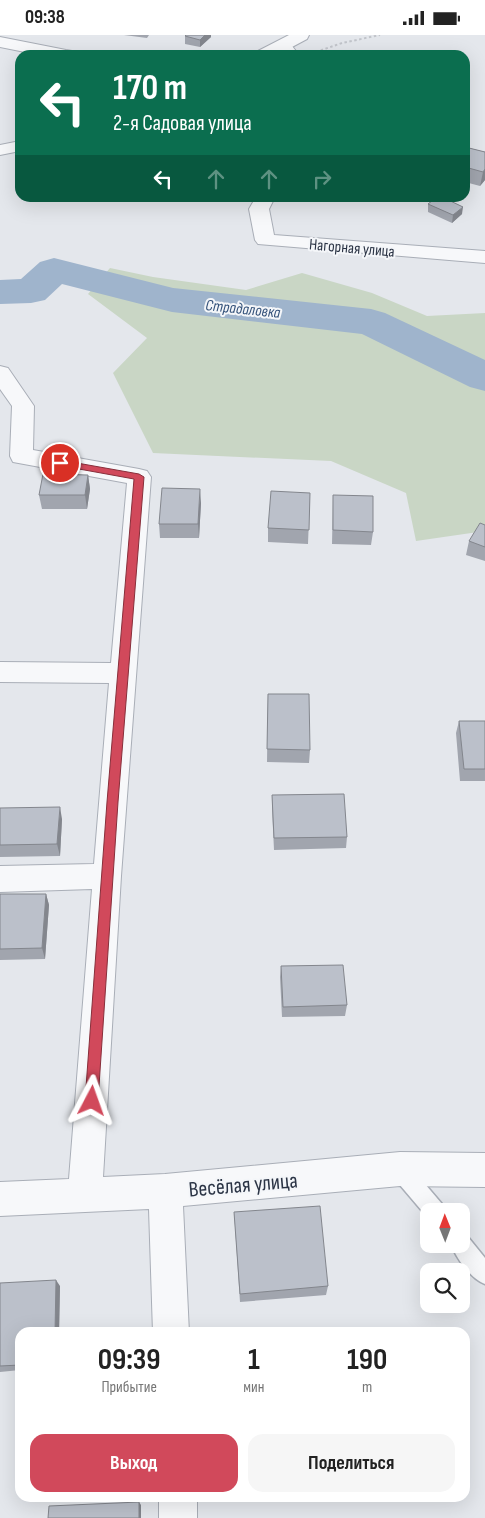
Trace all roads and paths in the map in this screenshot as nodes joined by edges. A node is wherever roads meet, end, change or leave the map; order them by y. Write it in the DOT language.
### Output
graph roads {
  1 [pos="301,35"];
  2 [pos="380,35"];
  3 [pos="0,43"];
  4 [pos="38,50"];
  5 [pos="290,50"];
  6 [pos="322,50"];
  7 [pos="15,146"];
  8 [pos="0,150"];
  9 [pos="263,202"];
  10 [pos="485,257"];
  11 [pos="0,373"];
  12 [pos="11,459"];
  13 [pos="0,671"];
  14 [pos="122,673"];
  15 [pos="107,875"];
  16 [pos="0,879"];
  17 [pos="400,1169"];
  18 [pos="485,1170"];
  19 [pos="165,1191"];
  20 [pos="86,1195"];
  21 [pos="0,1199"];
  22 [pos="428,1203"];
  23 [pos="468,1253"];
  24 [pos="485,1274"];
  25 [pos="171,1327"];
  26 [pos="178,1502"];
  27 [pos="178,1518"];
  1 -- 5 [label="street"];
  2 -- 6 [label="path"];
  3 -- 4 [label="street"];
  7 -- 8 [label="street"];
  9 -- 10 [label="street, Нагорная улица"];
  11 -- 12 [label="street"];
  12 -- 14 [label="street"];
  13 -- 14 [label="street"];
  14 -- 15 [label="street"];
  15 -- 16 [label="street"];
  15 -- 20 [label="street"];
  17 -- 18 [label="street, Весёлая улица"];
  17 -- 19 [label="street, Весёлая улица"];
  17 -- 22 [label="lane"];
  19 -- 20 [label="street, Весёлая улица"];
  19 -- 25 [label="street"];
  20 -- 21 [label="street, Весёлая улица"];
  23 -- 24 [label="lane"];
  26 -- 27 [label="street"];
}
